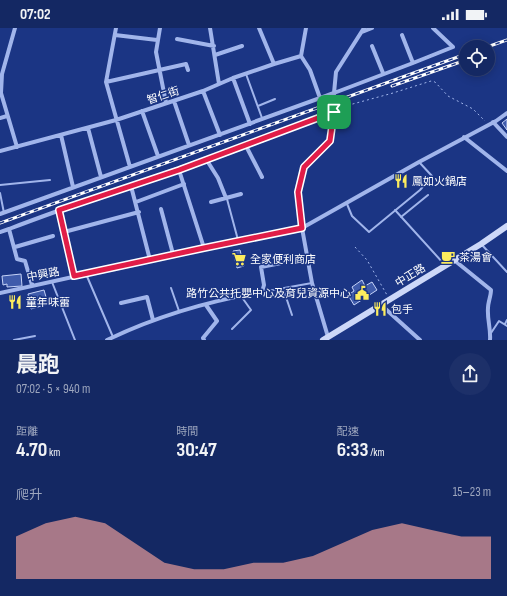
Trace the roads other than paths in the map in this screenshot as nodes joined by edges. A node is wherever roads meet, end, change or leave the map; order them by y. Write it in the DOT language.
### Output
graph roads {
  1 [pos="15,28"];
  2 [pos="116,28"];
  3 [pos="160,28"];
  4 [pos="210,28"];
  5 [pos="259,28"];
  6 [pos="306,28"];
  7 [pos="372,28"];
  8 [pos="434,28"];
  9 [pos="363,30"];
  10 [pos="402,34"];
  11 [pos="115,35"];
  12 [pos="177,39"];
  13 [pos="157,40"];
  14 [pos="214,46"];
  15 [pos="242,46"];
  16 [pos="372,46"];
  17 [pos="215,55"];
  18 [pos="301,56"];
  19 [pos="413,63"];
  20 [pos="274,64"];
  21 [pos="158,70"];
  22 [pos="188,70"];
  23 [pos="1,73"];
  24 [pos="383,73"];
  25 [pos="246,74"];
  26 [pos="233,78"];
  27 [pos="106,82"];
  28 [pos="219,84"];
  29 [pos="203,91"];
  30 [pos="334,92"];
  31 [pos="0,93"];
  32 [pos="320,98"];
  33 [pos="275,99"];
  34 [pos="174,101"];
  35 [pos="166,103"];
  36 [pos="258,106"];
  37 [pos="142,111"];
  38 [pos="334,111"];
  39 [pos="507,113"];
  40 [pos="7,116"];
  41 [pos="0,118"];
  42 [pos="116,120"];
  43 [pos="263,120"];
  44 [pos="490,123"];
  45 [pos="250,124"];
  46 [pos="88,128"];
  47 [pos="220,134"];
  48 [pos="61,135"];
  49 [pos="464,137"];
  50 [pos="507,137"];
  51 [pos="245,144"];
  52 [pos="189,145"];
  53 [pos="17,147"];
  54 [pos="0,151"];
  55 [pos="158,156"];
  56 [pos="206,159"];
  57 [pos="419,162"];
  58 [pos="130,167"];
  59 [pos="507,169"];
  60 [pos="179,170"];
  61 [pos="101,177"];
  62 [pos="262,177"];
  63 [pos="50,180"];
  64 [pos="184,184"];
  65 [pos="0,185"];
  66 [pos="131,186"];
  67 [pos="73,188"];
  68 [pos="0,193"];
  69 [pos="241,194"];
  70 [pos="428,195"];
  71 [pos="226,198"];
  72 [pos="136,202"];
  73 [pos="211,202"];
  74 [pos="347,203"];
  75 [pos="161,209"];
  76 [pos="59,210"];
  77 [pos="395,210"];
  78 [pos="139,212"];
  79 [pos="2,213"];
  80 [pos="401,217"];
  81 [pos="507,226"];
  82 [pos="302,228"];
  83 [pos="9,229"];
  84 [pos="0,232"];
  85 [pos="64,232"];
  86 [pos="53,236"];
  87 [pos="238,240"];
  88 [pos="481,244"];
  89 [pos="15,247"];
  90 [pos="204,248"];
  91 [pos="172,254"];
  92 [pos="150,260"];
  93 [pos="454,260"];
  94 [pos="280,263"];
  95 [pos="445,265"];
  96 [pos="507,272"];
  97 [pos="86,274"];
  98 [pos="74,276"];
  99 [pos="52,282"];
  100 [pos="312,283"];
  101 [pos="32,285"];
  102 [pos="171,288"];
  103 [pos="283,288"];
  104 [pos="262,292"];
  105 [pos="0,293"];
  106 [pos="241,296"];
  107 [pos="121,304"];
  108 [pos="380,304"];
  109 [pos="206,305"];
  110 [pos="179,312"];
  111 [pos="292,315"];
  112 [pos="153,320"];
  113 [pos="507,320"];
  114 [pos="506,325"];
  115 [pos="232,329"];
  116 [pos="491,333"];
  117 [pos="35,336"];
  118 [pos="113,337"];
  119 [pos="325,338"];
  120 [pos="14,340"];
  121 [pos="75,340"];
  122 [pos="107,340"];
  123 [pos="204,340"];
  124 [pos="420,340"];
  125 [pos="490,340"];
  1 -- 23 [label="street"];
  2 -- 11 [label="street"];
  3 -- 13 [label="street"];
  4 -- 14 [label="street"];
  5 -- 20 [label="street"];
  6 -- 18 [label="street"];
  7 -- 9 [label="street"];
  8 -- 19 [label="street"];
  9 -- 30 [label="street"];
  10 -- 19 [label="street"];
  11 -- 13 [label="street"];
  11 -- 27 [label="street"];
  12 -- 14 [label="street"];
  13 -- 21 [label="street"];
  14 -- 17 [label="street"];
  15 -- 17 [label="street"];
  16 -- 24 [label="street"];
  17 -- 28 [label="street"];
  18 -- 20 [label="street, 智仁街"];
  18 -- 32 [label="street"];
  19 -- 24 [label="street"];
  20 -- 25 [label="street, 智仁街"];
  21 -- 22 [label="street"];
  21 -- 27 [label="street"];
  21 -- 35 [label="street"];
  23 -- 31 [label="street"];
  24 -- 30 [label="street"];
  25 -- 26 [label="street, 智仁街"];
  25 -- 36 [label="lane"];
  26 -- 28 [label="street, 智仁街"];
  26 -- 45 [label="street"];
  27 -- 42 [label="street"];
  28 -- 29 [label="street, 智仁街"];
  29 -- 34 [label="street, 智仁街"];
  29 -- 47 [label="street"];
  30 -- 32 [label="street"];
  30 -- 38 [label="street"];
  31 -- 40 [label="street"];
  32 -- 43 [label="street"];
  33 -- 36 [label="lane"];
  34 -- 35 [label="street, 智仁街"];
  34 -- 52 [label="street"];
  35 -- 37 [label="street, 智仁街"];
  36 -- 43 [label="lane"];
  37 -- 42 [label="street, 智仁街"];
  37 -- 55 [label="street"];
  38 -- 51 [label="street"];
  38 -- 82 [label="street"];
  39 -- 44 [label="street, 中興路"];
  40 -- 41 [label="street"];
  40 -- 53 [label="street"];
  42 -- 46 [label="street, 智仁街"];
  42 -- 58 [label="street"];
  43 -- 45 [label="street"];
  44 -- 49 [label="street, 中興路"];
  44 -- 50 [label="street"];
  45 -- 47 [label="street"];
  46 -- 48 [label="street, 智仁街"];
  46 -- 61 [label="street"];
  47 -- 52 [label="street"];
  48 -- 53 [label="street, 智仁街"];
  48 -- 67 [label="street"];
  49 -- 57 [label="street, 中興路"];
  49 -- 59 [label="street"];
  51 -- 56 [label="street"];
  51 -- 62 [label="street"];
  52 -- 55 [label="street"];
  53 -- 54 [label="street, 智仁街"];
  55 -- 58 [label="street"];
  56 -- 60 [label="street"];
  56 -- 71 [label="street"];
  57 -- 74 [label="street, 中興路"];
  57 -- 77 [label="lane"];
  58 -- 61 [label="street"];
  60 -- 64 [label="street"];
  60 -- 66 [label="street"];
  61 -- 67 [label="street"];
  63 -- 65 [label="lane"];
  64 -- 72 [label="street"];
  64 -- 90 [label="street"];
  66 -- 72 [label="street"];
  66 -- 76 [label="street"];
  67 -- 79 [label="street"];
  68 -- 79 [label="lane"];
  69 -- 71 [label="street"];
  70 -- 80 [label="lane"];
  71 -- 73 [label="street"];
  71 -- 87 [label="lane"];
  72 -- 78 [label="street"];
  74 -- 77 [label="lane"];
  74 -- 82 [label="street, 中興路"];
  75 -- 91 [label="street"];
  76 -- 83 [label="street"];
  76 -- 85 [label="street"];
  77 -- 80 [label="lane"];
  78 -- 85 [label="street"];
  78 -- 92 [label="street"];
  80 -- 95 [label="lane"];
  81 -- 88 [label="street, 中正路"];
  82 -- 87 [label="street, 中興路"];
  82 -- 100 [label="street"];
  83 -- 84 [label="street"];
  83 -- 89 [label="street"];
  85 -- 98 [label="street"];
  86 -- 89 [label="street"];
  87 -- 90 [label="street, 中興路"];
  88 -- 93 [label="street, 中正路"];
  88 -- 96 [label="lane"];
  89 -- 101 [label="street"];
  90 -- 91 [label="street, 中興路"];
  91 -- 92 [label="street, 中興路"];
  92 -- 97 [label="street, 中興路"];
  93 -- 95 [label="street, 中正路"];
  93 -- 116 [label="street"];
  94 -- 104 [label="street"];
  95 -- 108 [label="street, 中正路"];
  97 -- 98 [label="street, 中興路"];
  97 -- 118 [label="lane"];
  98 -- 99 [label="street, 中興路"];
  99 -- 101 [label="street, 中興路"];
  99 -- 121 [label="lane"];
  100 -- 103 [label="lane"];
  100 -- 119 [label="street"];
  101 -- 105 [label="street, 中興路"];
  102 -- 110 [label="lane"];
  103 -- 104 [label="lane"];
  103 -- 111 [label="lane"];
  104 -- 106 [label="street"];
  106 -- 109 [label="street"];
  106 -- 115 [label="lane"];
  107 -- 112 [label="street"];
  108 -- 119 [label="street, 中正路"];
  108 -- 124 [label="street"];
  109 -- 110 [label="street"];
  109 -- 123 [label="street"];
  110 -- 112 [label="street"];
  112 -- 118 [label="street"];
  113 -- 114 [label="lane"];
  114 -- 116 [label="lane"];
  116 -- 125 [label="street"];
  117 -- 120 [label="lane"];
  118 -- 122 [label="street"];
}
